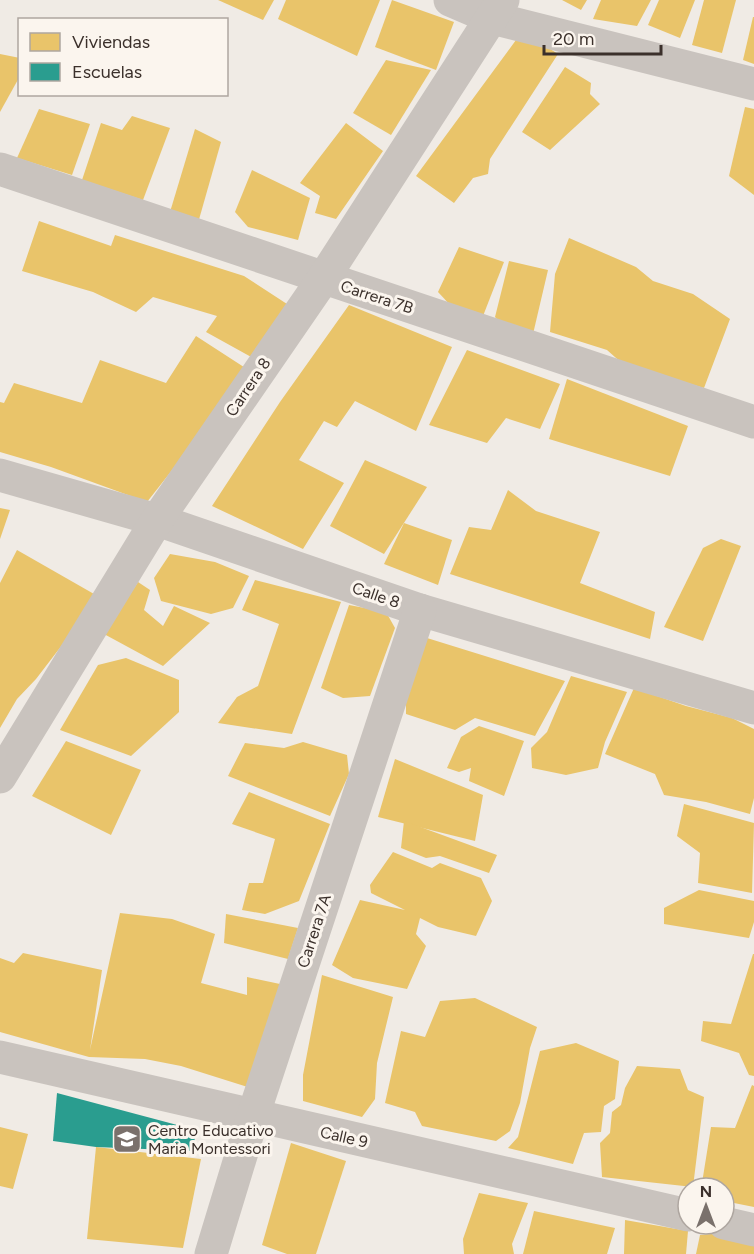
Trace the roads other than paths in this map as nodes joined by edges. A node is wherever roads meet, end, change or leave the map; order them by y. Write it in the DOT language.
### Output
graph roads {
  1 [pos="450,0"];
  2 [pos="498,9"];
  3 [pos="754,84"];
  4 [pos="0,169"];
  5 [pos="323,279"];
  6 [pos="754,422"];
  7 [pos="0,475"];
  8 [pos="157,520"];
  9 [pos="420,610"];
  10 [pos="754,708"];
  11 [pos="0,777"];
  12 [pos="0,1057"];
  13 [pos="253,1116"];
  14 [pos="676,1212"];
  15 [pos="736,1226"];
  16 [pos="754,1230"];
  17 [pos="211,1254"];
  1 -- 2 [label="street"];
  2 -- 3 [label="street"];
  2 -- 5 [label="street, Carrera 8"];
  4 -- 5 [label="street, Carrera 7B"];
  5 -- 6 [label="street, Carrera 7B"];
  5 -- 8 [label="street, Carrera 8"];
  7 -- 8 [label="street, Calle 8"];
  8 -- 9 [label="street, Calle 8"];
  8 -- 11 [label="street, Carrera 8"];
  9 -- 10 [label="street, Calle 8"];
  9 -- 13 [label="street, Carrera 7A"];
  12 -- 13 [label="street, Calle 9"];
  13 -- 14 [label="street, Calle 9"];
  13 -- 17 [label="street, Carrera 7A"];
  15 -- 16 [label="street"];
}
